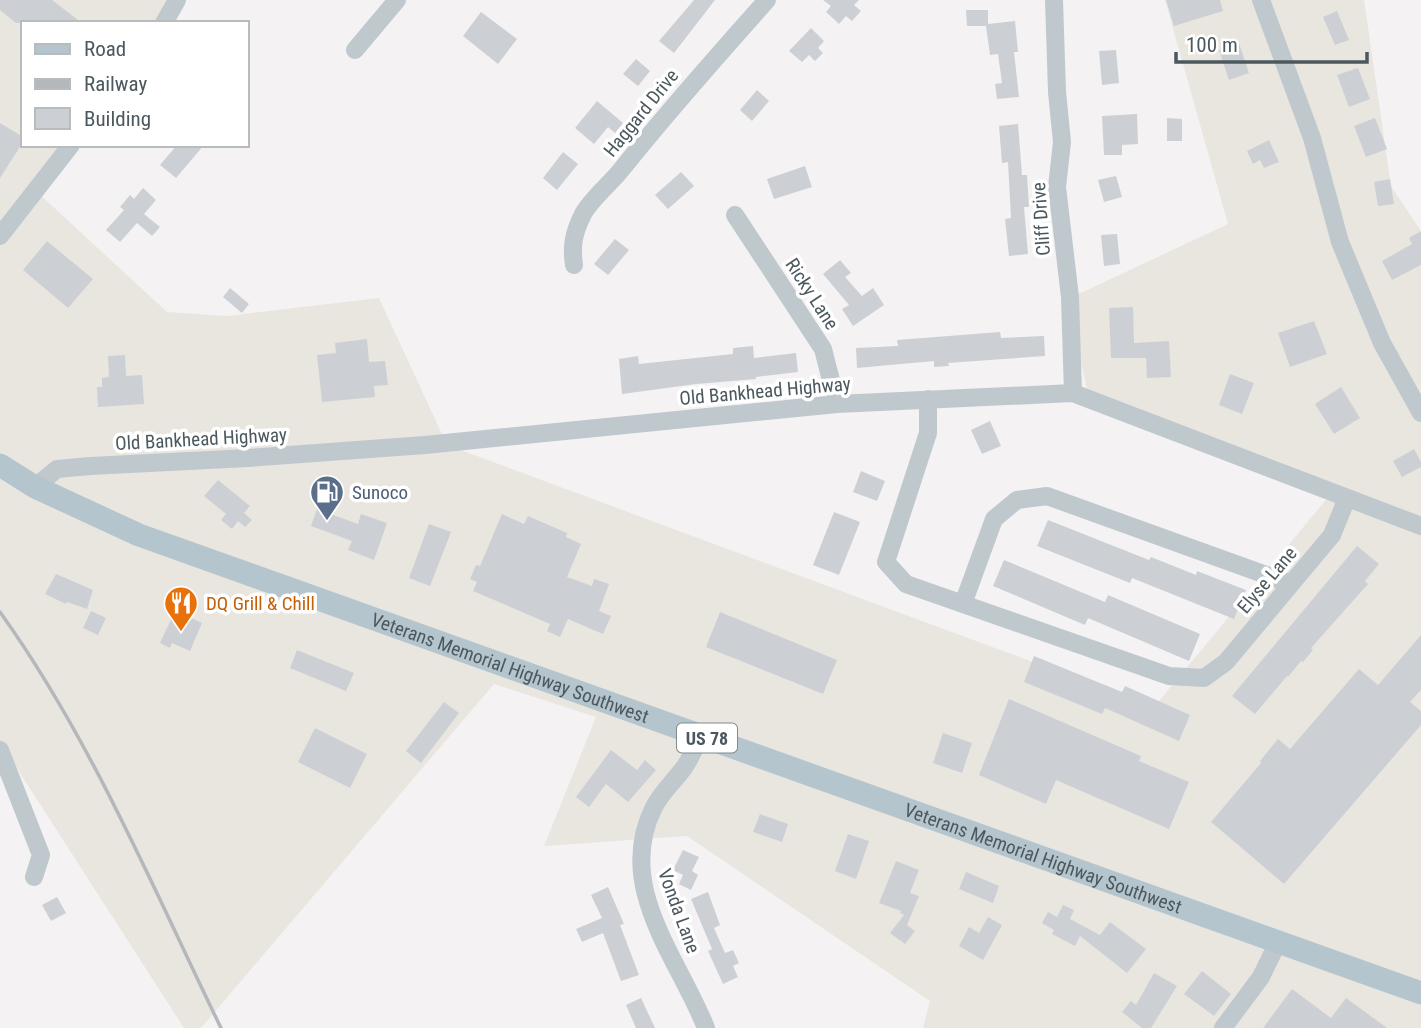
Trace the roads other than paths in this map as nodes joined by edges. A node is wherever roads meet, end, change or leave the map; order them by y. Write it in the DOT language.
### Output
graph roads {
  1 [pos="177,0"];
  2 [pos="397,0"];
  3 [pos="767,0"];
  4 [pos="1054,0"];
  5 [pos="1261,0"];
  6 [pos="165,21"];
  7 [pos="355,50"];
  8 [pos="69,147"];
  9 [pos="735,215"];
  10 [pos="0,236"];
  11 [pos="574,265"];
  12 [pos="1073,393"];
  13 [pos="928,399"];
  14 [pos="837,404"];
  15 [pos="1421,413"];
  16 [pos="0,466"];
  17 [pos="35,487"];
  18 [pos="1348,498"];
  19 [pos="1421,526"];
  20 [pos="1291,584"];
  21 [pos="963,604"];
  22 [pos="701,735"];
  23 [pos="0,750"];
  24 [pos="34,877"];
  25 [pos="1278,942"];
  26 [pos="1421,993"];
  27 [pos="706,1028"];
  28 [pos="1223,1028"];
  1 -- 6 [label="street"];
  2 -- 7 [label="street"];
  3 -- 11 [label="street, Haggard Drive"];
  4 -- 12 [label="street, Cliff Drive"];
  5 -- 15 [label="street"];
  8 -- 10 [label="street"];
  9 -- 14 [label="street, Ricky Lane"];
  12 -- 13 [label="street, Old Bankhead Highway"];
  12 -- 18 [label="street, Old Bankhead Highway"];
  13 -- 14 [label="street, Old Bankhead Highway"];
  13 -- 21 [label="street"];
  14 -- 17 [label="street, Old Bankhead Highway"];
  16 -- 17 [label="main road, Veterans Memorial Highway Southwest / US 78"];
  17 -- 22 [label="main road, Veterans Memorial Highway Southwest / US 78"];
  18 -- 19 [label="street, Old Bankhead Highway"];
  18 -- 20 [label="street, Elyse Lane"];
  20 -- 21 [label="street, Elyse Lane"];
  20 -- 21 [label="street"];
  22 -- 25 [label="main road, Veterans Memorial Highway Southwest / US 78"];
  22 -- 27 [label="street, Vonda Lane"];
  23 -- 24 [label="street"];
  25 -- 26 [label="main road, Veterans Memorial Highway Southwest / US 78"];
  25 -- 28 [label="street"];
}
